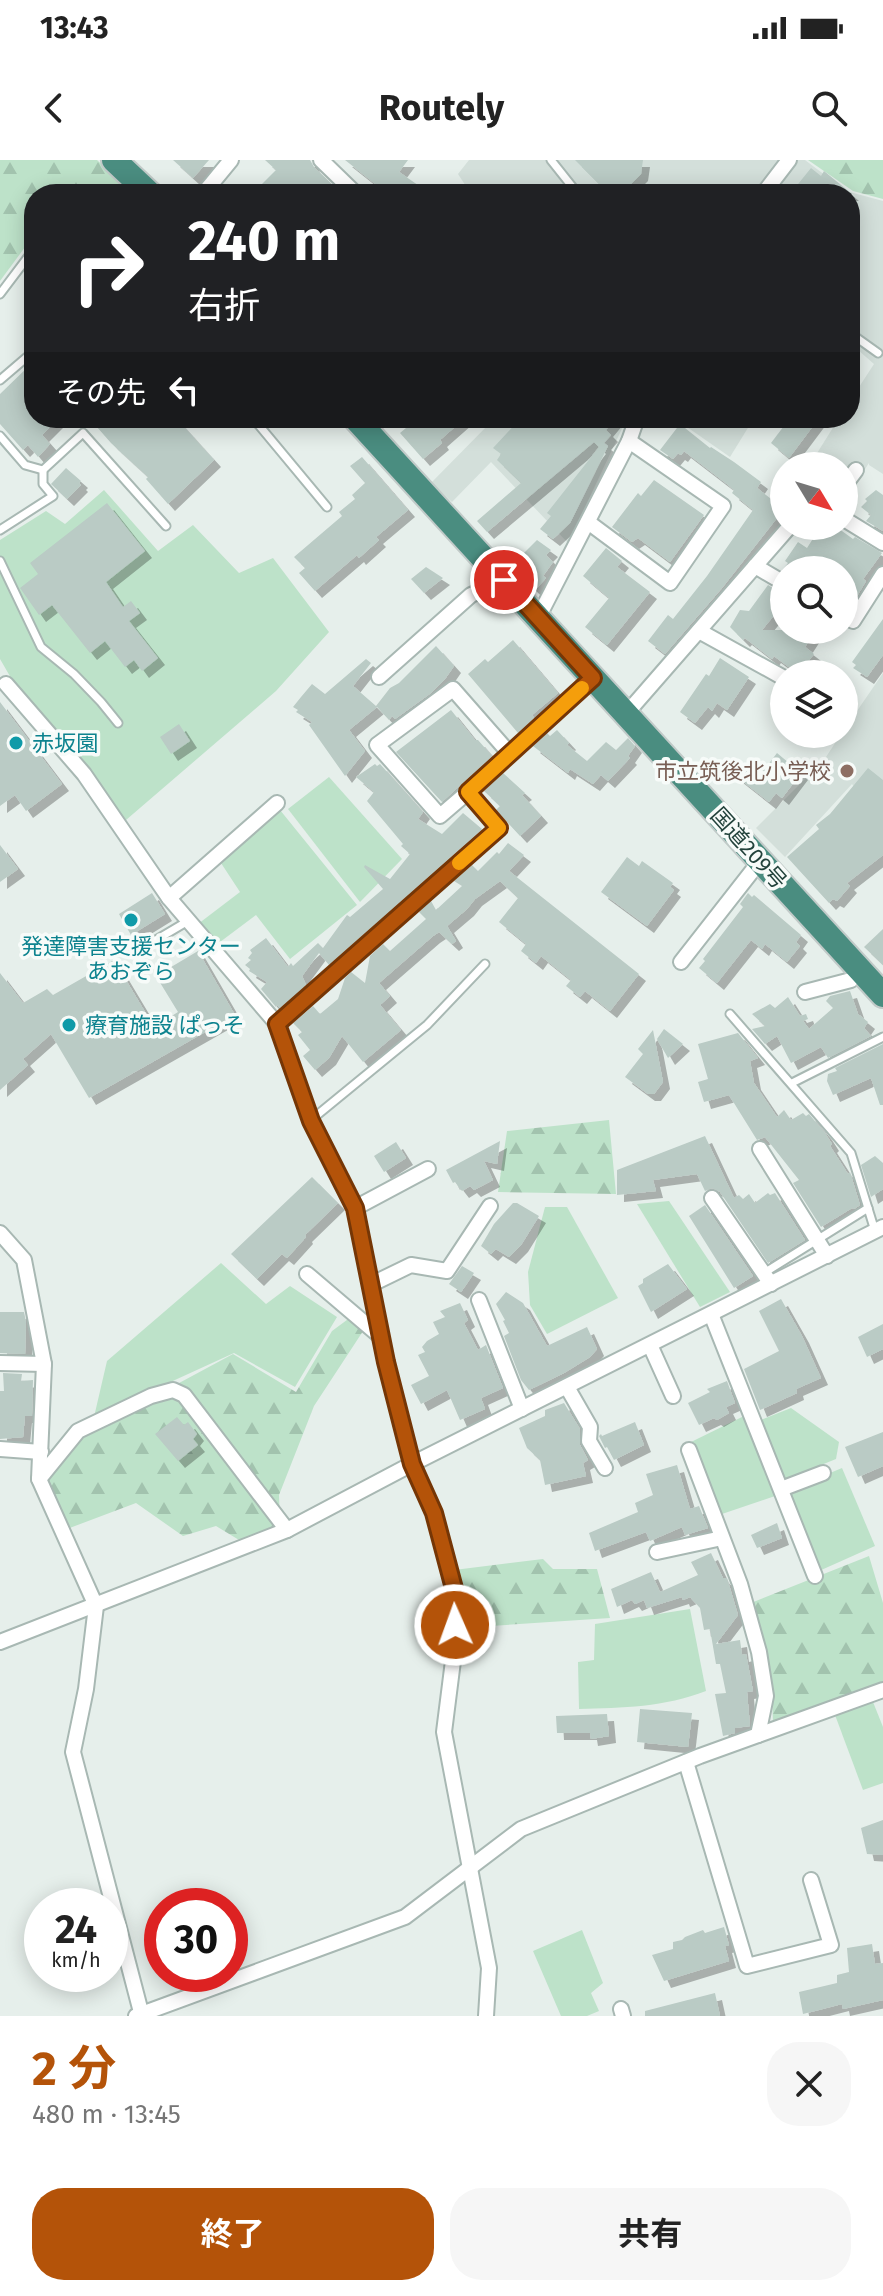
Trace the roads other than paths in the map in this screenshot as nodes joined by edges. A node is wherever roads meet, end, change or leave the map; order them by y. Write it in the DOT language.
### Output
graph roads {
  1 [pos="114,160"];
  2 [pos="231,160"];
  3 [pos="321,160"];
  4 [pos="551,160"];
  5 [pos="789,160"];
  6 [pos="139,184"];
  7 [pos="211,184"];
  8 [pos="346,184"];
  9 [pos="570,184"];
  10 [pos="771,184"];
  11 [pos="24,262"];
  12 [pos="0,294"];
  13 [pos="860,340"];
  14 [pos="878,353"];
  15 [pos="24,360"];
  16 [pos="0,380"];
  17 [pos="261,428"];
  18 [pos="364,428"];
  19 [pos="634,428"];
  20 [pos="0,436"];
  21 [pos="629,441"];
  22 [pos="43,470"];
  23 [pos="327,507"];
  24 [pos="588,522"];
  25 [pos="166,526"];
  26 [pos="858,528"];
  27 [pos="0,530"];
  28 [pos="778,540"];
  29 [pos="883,543"];
  30 [pos="0,561"];
  31 [pos="755,566"];
  32 [pos="883,574"];
  33 [pos="770,575"];
  34 [pos="504,580"];
  35 [pos="858,613"];
  36 [pos="538,618"];
  37 [pos="699,631"];
  38 [pos="770,670"];
  39 [pos="379,677"];
  40 [pos="593,678"];
  41 [pos="3,679"];
  42 [pos="626,714"];
  43 [pos="118,723"];
  44 [pos="510,754"];
  45 [pos="468,792"];
  46 [pos="277,803"];
  47 [pos="760,861"];
  48 [pos="169,898"];
  49 [pos="188,921"];
  50 [pos="134,953"];
  51 [pos="681,962"];
  52 [pos="485,964"];
  53 [pos="851,980"];
  54 [pos="805,992"];
  55 [pos="883,995"];
  56 [pos="730,1014"];
  57 [pos="277,1024"];
  58 [pos="883,1037"];
  59 [pos="792,1083"];
  60 [pos="311,1121"];
  61 [pos="760,1149"];
  62 [pos="428,1169"];
  63 [pos="712,1198"];
  64 [pos="490,1206"];
  65 [pos="355,1208"];
  66 [pos="868,1208"];
  67 [pos="0,1233"];
  68 [pos="880,1234"];
  69 [pos="817,1240"];
  70 [pos="19,1254"];
  71 [pos="0,1255"];
  72 [pos="827,1256"];
  73 [pos="307,1274"];
  74 [pos="767,1279"];
  75 [pos="370,1285"];
  76 [pos="479,1300"];
  77 [pos="711,1314"];
  78 [pos="381,1337"];
  79 [pos="650,1345"];
  80 [pos="0,1363"];
  81 [pos="44,1364"];
  82 [pos="567,1387"];
  83 [pos="673,1396"];
  84 [pos="522,1409"];
  85 [pos="0,1449"];
  86 [pos="689,1450"];
  87 [pos="41,1452"];
  88 [pos="412,1464"];
  89 [pos="605,1468"];
  90 [pos="823,1473"];
  91 [pos="39,1479"];
  92 [pos="781,1489"];
  93 [pos="287,1530"];
  94 [pos="722,1538"];
  95 [pos="657,1552"];
  96 [pos="815,1576"];
  97 [pos="96,1606"];
  98 [pos="0,1642"];
  99 [pos="883,1690"];
  100 [pos="758,1735"];
  101 [pos="686,1762"];
  102 [pos="469,1868"];
  103 [pos="811,1880"];
  104 [pos="139,2015"];
  105 [pos="486,2016"];
  1 -- 6 [label="highway"];
  2 -- 7 [label="street"];
  3 -- 8 [label="street"];
  4 -- 9 [label="lane"];
  5 -- 10 [label="street"];
  11 -- 12 [label="lane"];
  13 -- 14 [label="lane"];
  15 -- 16 [label="lane"];
  17 -- 23 [label="lane"];
  18 -- 34 [label="highway, 国道209号"];
  19 -- 21 [label="street"];
  20 -- 22 [label="lane"];
  21 -- 24 [label="street"];
  21 -- 24 [label="street"];
  22 -- 25 [label="lane"];
  22 -- 27 [label="lane"];
  24 -- 36 [label="street"];
  26 -- 29 [label="street"];
  28 -- 31 [label="street"];
  30 -- 43 [label="lane"];
  31 -- 33 [label="street"];
  31 -- 37 [label="street"];
  32 -- 35 [label="street"];
  34 -- 36 [label="highway, 国道209号"];
  34 -- 39 [label="street"];
  36 -- 40 [label="highway, 国道209号"];
  37 -- 38 [label="street"];
  37 -- 42 [label="street"];
  40 -- 42 [label="highway, 国道209号"];
  40 -- 44 [label="street"];
  41 -- 48 [label="street"];
  42 -- 47 [label="highway, 国道209号"];
  44 -- 45 [label="street"];
  44 -- 45 [label="street"];
  45 -- 57 [label="street"];
  46 -- 48 [label="street"];
  47 -- 51 [label="street"];
  47 -- 55 [label="highway, 国道209号"];
  48 -- 49 [label="street"];
  49 -- 50 [label="lane"];
  49 -- 57 [label="street"];
  52 -- 60 [label="lane"];
  53 -- 54 [label="street"];
  56 -- 59 [label="lane"];
  57 -- 60 [label="street"];
  58 -- 59 [label="lane"];
  59 -- 66 [label="lane"];
  60 -- 65 [label="street"];
  61 -- 69 [label="street"];
  62 -- 65 [label="street"];
  63 -- 74 [label="street"];
  64 -- 75 [label="street"];
  65 -- 75 [label="street"];
  66 -- 68 [label="lane"];
  66 -- 69 [label="lane"];
  67 -- 70 [label="street"];
  68 -- 72 [label="street"];
  69 -- 72 [label="street"];
  69 -- 74 [label="lane"];
  70 -- 71 [label="street"];
  70 -- 81 [label="street"];
  72 -- 74 [label="street"];
  73 -- 78 [label="street"];
  74 -- 77 [label="street"];
  75 -- 78 [label="street"];
  76 -- 84 [label="street"];
  77 -- 79 [label="street"];
  77 -- 92 [label="street"];
  78 -- 88 [label="street"];
  79 -- 82 [label="street"];
  79 -- 83 [label="street"];
  80 -- 81 [label="street"];
  81 -- 87 [label="street"];
  82 -- 84 [label="street"];
  82 -- 89 [label="street"];
  84 -- 88 [label="street"];
  85 -- 87 [label="street"];
  86 -- 94 [label="street"];
  87 -- 91 [label="street"];
  88 -- 93 [label="street"];
  88 -- 102 [label="street"];
  90 -- 92 [label="street"];
  91 -- 93 [label="street"];
  91 -- 97 [label="street"];
  92 -- 96 [label="street"];
  93 -- 97 [label="street"];
  94 -- 95 [label="street"];
  94 -- 100 [label="street"];
  97 -- 98 [label="street"];
  97 -- 104 [label="street"];
  99 -- 100 [label="street"];
  100 -- 101 [label="street"];
  101 -- 102 [label="street"];
  101 -- 103 [label="street"];
  102 -- 104 [label="street"];
  102 -- 105 [label="street"];
}
